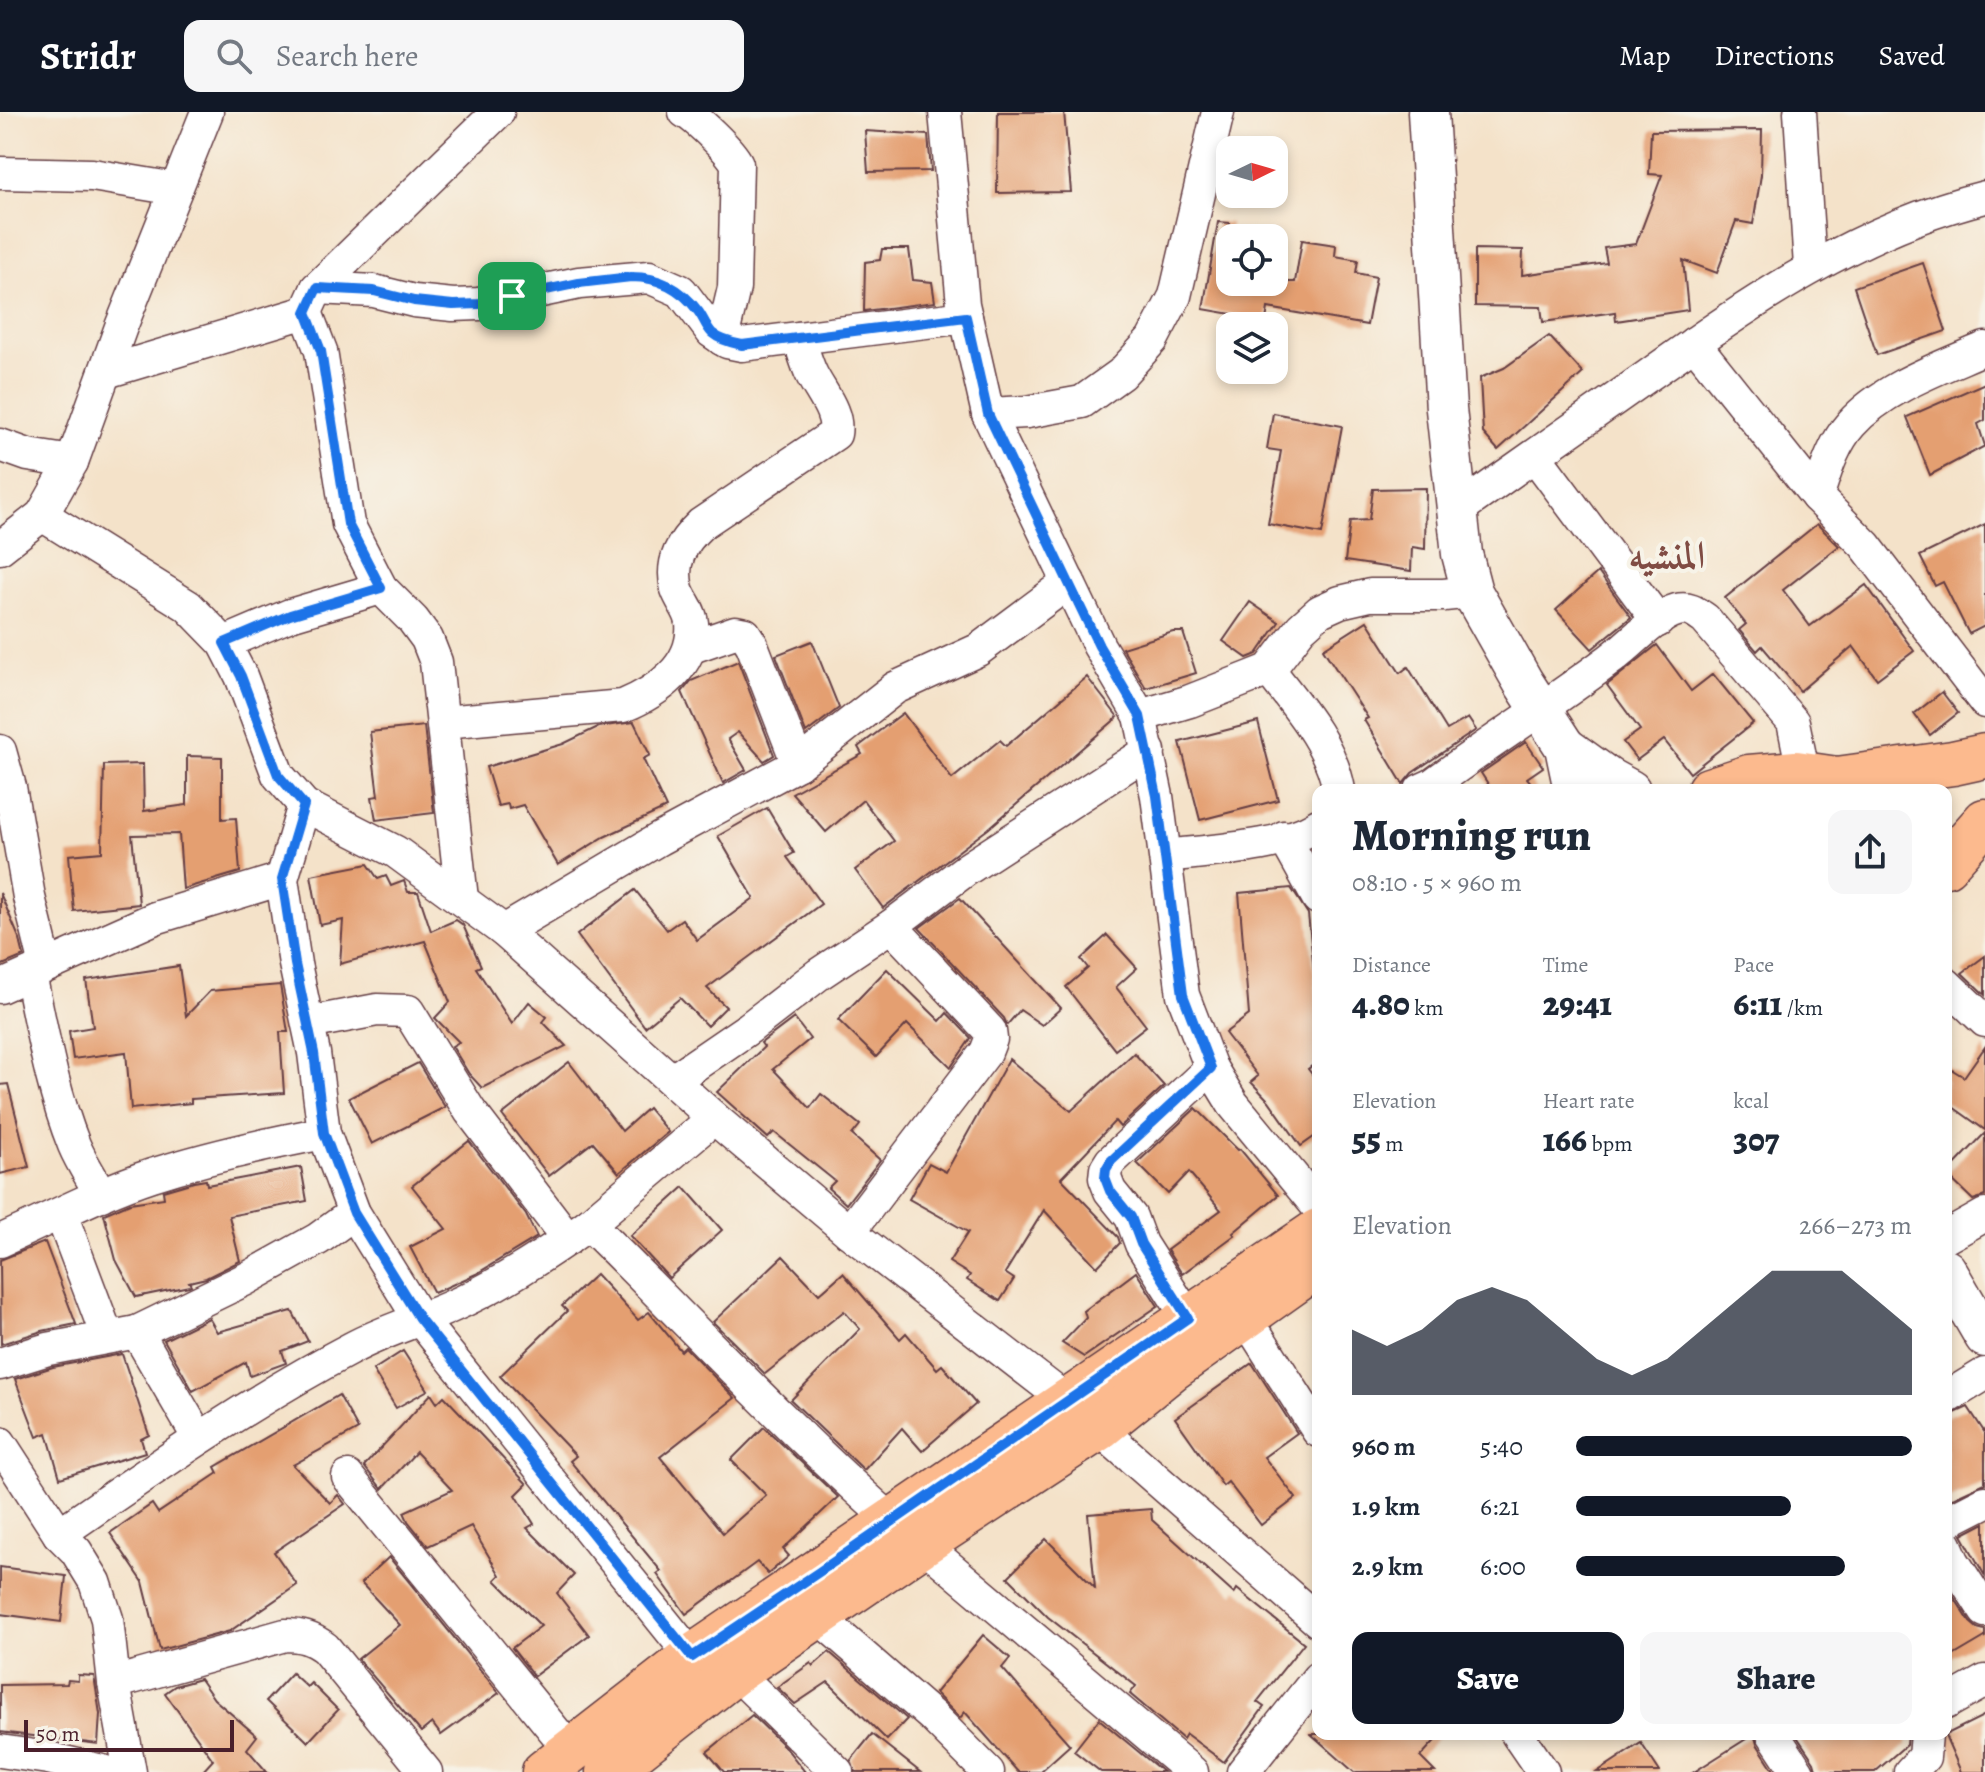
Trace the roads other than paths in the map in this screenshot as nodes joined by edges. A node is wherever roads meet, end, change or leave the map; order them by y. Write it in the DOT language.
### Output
graph roads {
  1 [pos="207,112"];
  2 [pos="498,112"];
  3 [pos="685,112"];
  4 [pos="945,112"];
  5 [pos="1218,112"];
  6 [pos="1428,112"];
  7 [pos="1800,112"];
  8 [pos="0,173"];
  9 [pos="176,189"];
  10 [pos="1985,197"];
  11 [pos="1810,267"];
  12 [pos="312,300"];
  13 [pos="966,317"];
  14 [pos="799,338"];
  15 [pos="722,339"];
  16 [pos="1694,343"];
  17 [pos="1985,348"];
  18 [pos="106,372"];
  19 [pos="988,414"];
  20 [pos="0,445"];
  21 [pos="1535,456"];
  22 [pos="72,462"];
  23 [pos="1817,497"];
  24 [pos="1455,512"];
  25 [pos="42,515"];
  26 [pos="0,548"];
  27 [pos="1069,582"];
  28 [pos="381,588"];
  29 [pos="1472,592"];
  30 [pos="1658,621"];
  31 [pos="224,643"];
  32 [pos="692,647"];
  33 [pos="1269,670"];
  34 [pos="1985,702"];
  35 [pos="1541,709"];
  36 [pos="1140,716"];
  37 [pos="443,722"];
  38 [pos="1565,747"];
  39 [pos="0,751"];
  40 [pos="1149,751"];
  41 [pos="1985,756"];
  42 [pos="798,764"];
  43 [pos="1830,781"];
  44 [pos="1337,784"];
  45 [pos="1436,784"];
  46 [pos="1573,784"];
  47 [pos="1619,784"];
  48 [pos="1727,784"];
  49 [pos="304,805"];
  50 [pos="1985,821"];
  51 [pos="1312,829"];
  52 [pos="1284,837"];
  53 [pos="1166,856"];
  54 [pos="1952,858"];
  55 [pos="282,879"];
  56 [pos="1312,887"];
  57 [pos="462,899"];
  58 [pos="891,926"];
  59 [pos="504,931"];
  60 [pos="38,970"];
  61 [pos="0,987"];
  62 [pos="1952,990"];
  63 [pos="1985,1021"];
  64 [pos="308,1023"];
  65 [pos="1211,1068"];
  66 [pos="673,1080"];
  67 [pos="714,1118"];
  68 [pos="324,1133"];
  69 [pos="101,1195"];
  70 [pos="1312,1200"];
  71 [pos="354,1213"];
  72 [pos="61,1214"];
  73 [pos="1985,1215"];
  74 [pos="579,1232"];
  75 [pos="849,1232"];
  76 [pos="1952,1234"];
  77 [pos="1312,1235"];
  78 [pos="0,1241"];
  79 [pos="1312,1269"];
  80 [pos="1952,1280"];
  81 [pos="419,1318"];
  82 [pos="1188,1318"];
  83 [pos="1246,1318"];
  84 [pos="122,1334"];
  85 [pos="1985,1337"];
  86 [pos="0,1364"];
  87 [pos="1985,1374"];
  88 [pos="1952,1394"];
  89 [pos="1066,1400"];
  90 [pos="1312,1422"];
  91 [pos="1099,1428"];
  92 [pos="198,1437"];
  93 [pos="4,1458"];
  94 [pos="348,1477"];
  95 [pos="1985,1502"];
  96 [pos="1952,1519"];
  97 [pos="907,1532"];
  98 [pos="59,1534"];
  99 [pos="1952,1559"];
  100 [pos="1985,1611"];
  101 [pos="817,1616"];
  102 [pos="1312,1616"];
  103 [pos="692,1657"];
  104 [pos="735,1672"];
  105 [pos="1985,1681"];
  106 [pos="114,1683"];
  107 [pos="1312,1686"];
  108 [pos="1952,1700"];
  109 [pos="1521,1740"];
  110 [pos="1777,1740"];
  111 [pos="1925,1740"];
  112 [pos="0,1751"];
  113 [pos="590,1767"];
  114 [pos="107,1772"];
  115 [pos="130,1772"];
  116 [pos="426,1772"];
  117 [pos="837,1772"];
  118 [pos="988,1772"];
  119 [pos="1192,1772"];
  120 [pos="1243,1772"];
  121 [pos="1543,1772"];
  122 [pos="1798,1772"];
  123 [pos="1910,1772"];
  1 -- 9 [label="street"];
  2 -- 12 [label="street"];
  3 -- 15 [label="street"];
  4 -- 13 [label="street"];
  5 -- 19 [label="street"];
  6 -- 24 [label="street"];
  7 -- 11 [label="street"];
  8 -- 9 [label="street"];
  9 -- 18 [label="street"];
  10 -- 11 [label="street"];
  11 -- 16 [label="street"];
  12 -- 15 [label="street"];
  12 -- 18 [label="street"];
  12 -- 28 [label="street"];
  13 -- 14 [label="street"];
  13 -- 19 [label="street"];
  14 -- 15 [label="street"];
  14 -- 32 [label="street"];
  16 -- 21 [label="street"];
  16 -- 23 [label="street"];
  17 -- 23 [label="street"];
  18 -- 22 [label="street"];
  19 -- 27 [label="street"];
  20 -- 22 [label="street"];
  21 -- 24 [label="street"];
  21 -- 30 [label="street"];
  22 -- 25 [label="street"];
  23 -- 34 [label="street"];
  24 -- 29 [label="street"];
  25 -- 26 [label="street"];
  25 -- 31 [label="street"];
  27 -- 36 [label="street"];
  27 -- 42 [label="street"];
  28 -- 31 [label="street"];
  28 -- 37 [label="street"];
  29 -- 33 [label="street"];
  29 -- 35 [label="street"];
  30 -- 35 [label="street"];
  30 -- 43 [label="street"];
  31 -- 49 [label="street"];
  32 -- 37 [label="street"];
  32 -- 42 [label="street"];
  33 -- 36 [label="street"];
  33 -- 44 [label="street"];
  35 -- 38 [label="street"];
  35 -- 45 [label="street"];
  36 -- 40 [label="street"];
  37 -- 57 [label="street"];
  38 -- 46 [label="street"];
  38 -- 47 [label="street"];
  39 -- 60 [label="street"];
  40 -- 53 [label="street"];
  40 -- 58 [label="street"];
  41 -- 43 [label="main road"];
  42 -- 59 [label="street"];
  43 -- 48 [label="main road"];
  49 -- 55 [label="street"];
  49 -- 57 [label="street"];
  50 -- 54 [label="main road"];
  51 -- 52 [label="street"];
  52 -- 53 [label="street"];
  52 -- 56 [label="street"];
  53 -- 65 [label="street"];
  55 -- 60 [label="street"];
  55 -- 64 [label="street"];
  57 -- 59 [label="street"];
  58 -- 66 [label="street"];
  58 -- 75 [label="street"];
  59 -- 66 [label="street"];
  60 -- 61 [label="street"];
  60 -- 69 [label="street"];
  62 -- 63 [label="street"];
  64 -- 68 [label="street"];
  64 -- 74 [label="street"];
  65 -- 70 [label="street"];
  65 -- 82 [label="street"];
  66 -- 67 [label="street"];
  67 -- 74 [label="street"];
  67 -- 75 [label="street"];
  68 -- 69 [label="street"];
  68 -- 71 [label="street"];
  69 -- 72 [label="street"];
  71 -- 81 [label="street"];
  71 -- 84 [label="street"];
  72 -- 78 [label="street"];
  72 -- 84 [label="street"];
  73 -- 76 [label="street"];
  74 -- 81 [label="street"];
  74 -- 97 [label="street"];
  75 -- 89 [label="street"];
  77 -- 82 [label="main road"];
  79 -- 83 [label="main road"];
  80 -- 85 [label="street"];
  81 -- 92 [label="street"];
  81 -- 103 [label="street"];
  82 -- 89 [label="main road"];
  83 -- 90 [label="street"];
  83 -- 91 [label="main road"];
  84 -- 86 [label="street"];
  84 -- 92 [label="street"];
  87 -- 88 [label="street"];
  89 -- 91 [label="street"];
  89 -- 97 [label="main road"];
  91 -- 97 [label="main road"];
  91 -- 102 [label="street"];
  92 -- 98 [label="street"];
  93 -- 98 [label="street"];
  94 -- 113 [label="street"];
  95 -- 96 [label="street"];
  97 -- 101 [label="main road"];
  97 -- 103 [label="main road"];
  97 -- 119 [label="street"];
  98 -- 106 [label="street"];
  99 -- 100 [label="street"];
  101 -- 104 [label="main road"];
  101 -- 118 [label="street"];
  103 -- 113 [label="main road"];
  104 -- 113 [label="main road"];
  104 -- 117 [label="street"];
  105 -- 108 [label="street"];
  106 -- 115 [label="street"];
  106 -- 116 [label="street"];
  107 -- 120 [label="street"];
  109 -- 121 [label="street"];
  110 -- 122 [label="street"];
  111 -- 123 [label="street"];
  112 -- 114 [label="street"];
}
